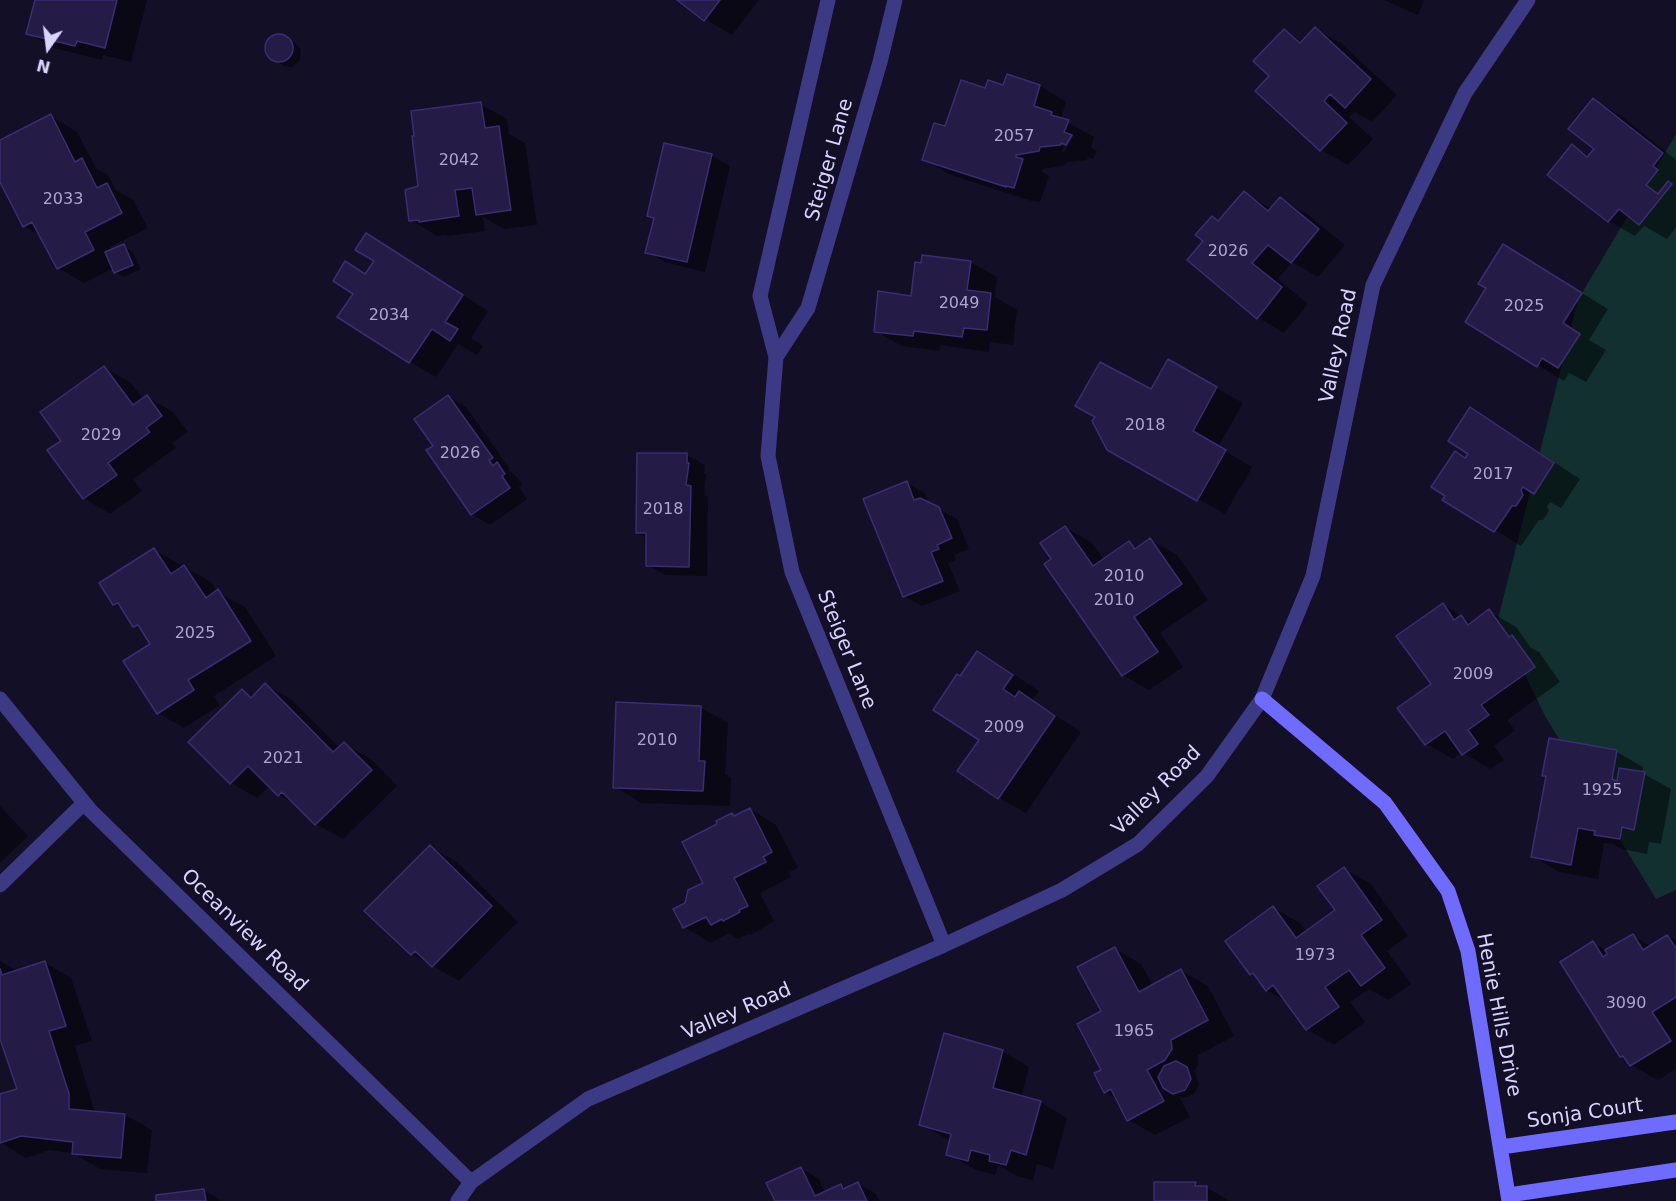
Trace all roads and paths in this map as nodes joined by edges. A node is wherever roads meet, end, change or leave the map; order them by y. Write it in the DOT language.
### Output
graph roads {
  1 [pos="828,0"];
  2 [pos="895,0"];
  3 [pos="1528,0"];
  4 [pos="776,357"];
  5 [pos="0,699"];
  6 [pos="1262,699"];
  7 [pos="84,803"];
  8 [pos="0,885"];
  9 [pos="944,945"];
  10 [pos="1676,1122"];
  11 [pos="1501,1147"];
  12 [pos="1676,1170"];
  13 [pos="471,1182"];
  14 [pos="1509,1198"];
  15 [pos="458,1201"];
  1 -- 4 [label="street, Steiger Lane"];
  2 -- 4 [label="street, Steiger Lane"];
  3 -- 6 [label="street, Valley Road"];
  4 -- 9 [label="street, Steiger Lane"];
  5 -- 7 [label="street, Oceanview Road"];
  6 -- 9 [label="street, Valley Road"];
  6 -- 11 [label="street, Henie Hills Drive"];
  7 -- 8 [label="street"];
  7 -- 13 [label="street, Oceanview Road"];
  9 -- 13 [label="street, Valley Road"];
  10 -- 11 [label="street, Sonja Court"];
  11 -- 14 [label="street, Henie Hills Drive"];
  12 -- 14 [label="street"];
  13 -- 15 [label="street, Valley Road"];
}
